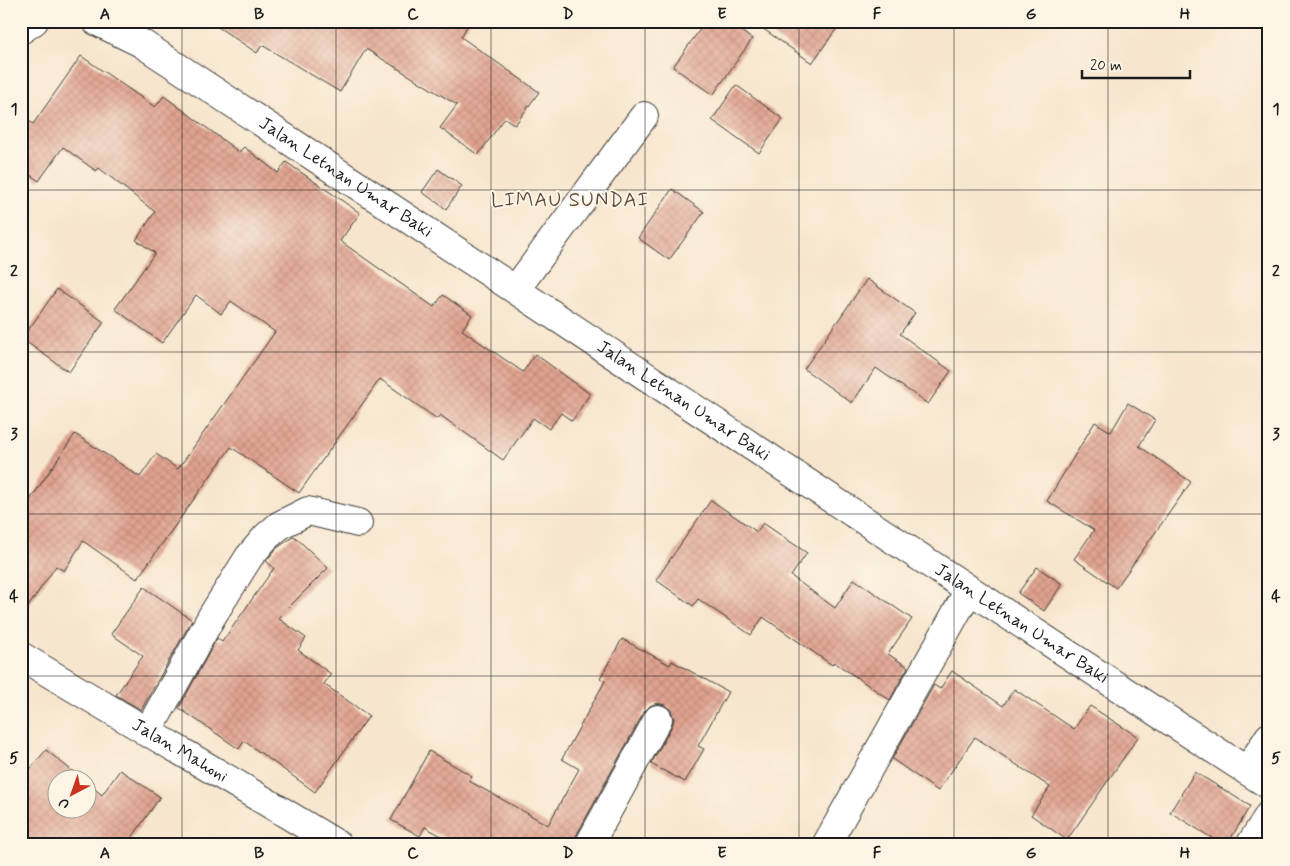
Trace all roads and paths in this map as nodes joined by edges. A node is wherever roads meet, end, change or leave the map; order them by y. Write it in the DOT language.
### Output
graph roads {
  1 [pos="34,21"];
  2 [pos="96,21"];
  3 [pos="21,30"];
  4 [pos="644,116"];
  5 [pos="516,289"];
  6 [pos="358,523"];
  7 [pos="969,590"];
  8 [pos="21,656"];
  9 [pos="658,719"];
  10 [pos="147,733"];
  11 [pos="1269,737"];
  12 [pos="1258,778"];
  13 [pos="1269,815"];
  14 [pos="338,845"];
  15 [pos="589,845"];
  16 [pos="826,845"];
  17 [pos="1250,845"];
  1 -- 3 [label="street"];
  2 -- 5 [label="street, Jalan Letnan Umar Baki"];
  4 -- 5 [label="street"];
  5 -- 7 [label="street, Jalan Letnan Umar Baki"];
  6 -- 10 [label="street"];
  7 -- 12 [label="street, Jalan Letnan Umar Baki"];
  7 -- 16 [label="street"];
  8 -- 10 [label="street, Jalan Mahoni"];
  9 -- 15 [label="street"];
  10 -- 14 [label="street, Jalan Mahoni"];
  11 -- 12 [label="street"];
  13 -- 17 [label="street"];
}
